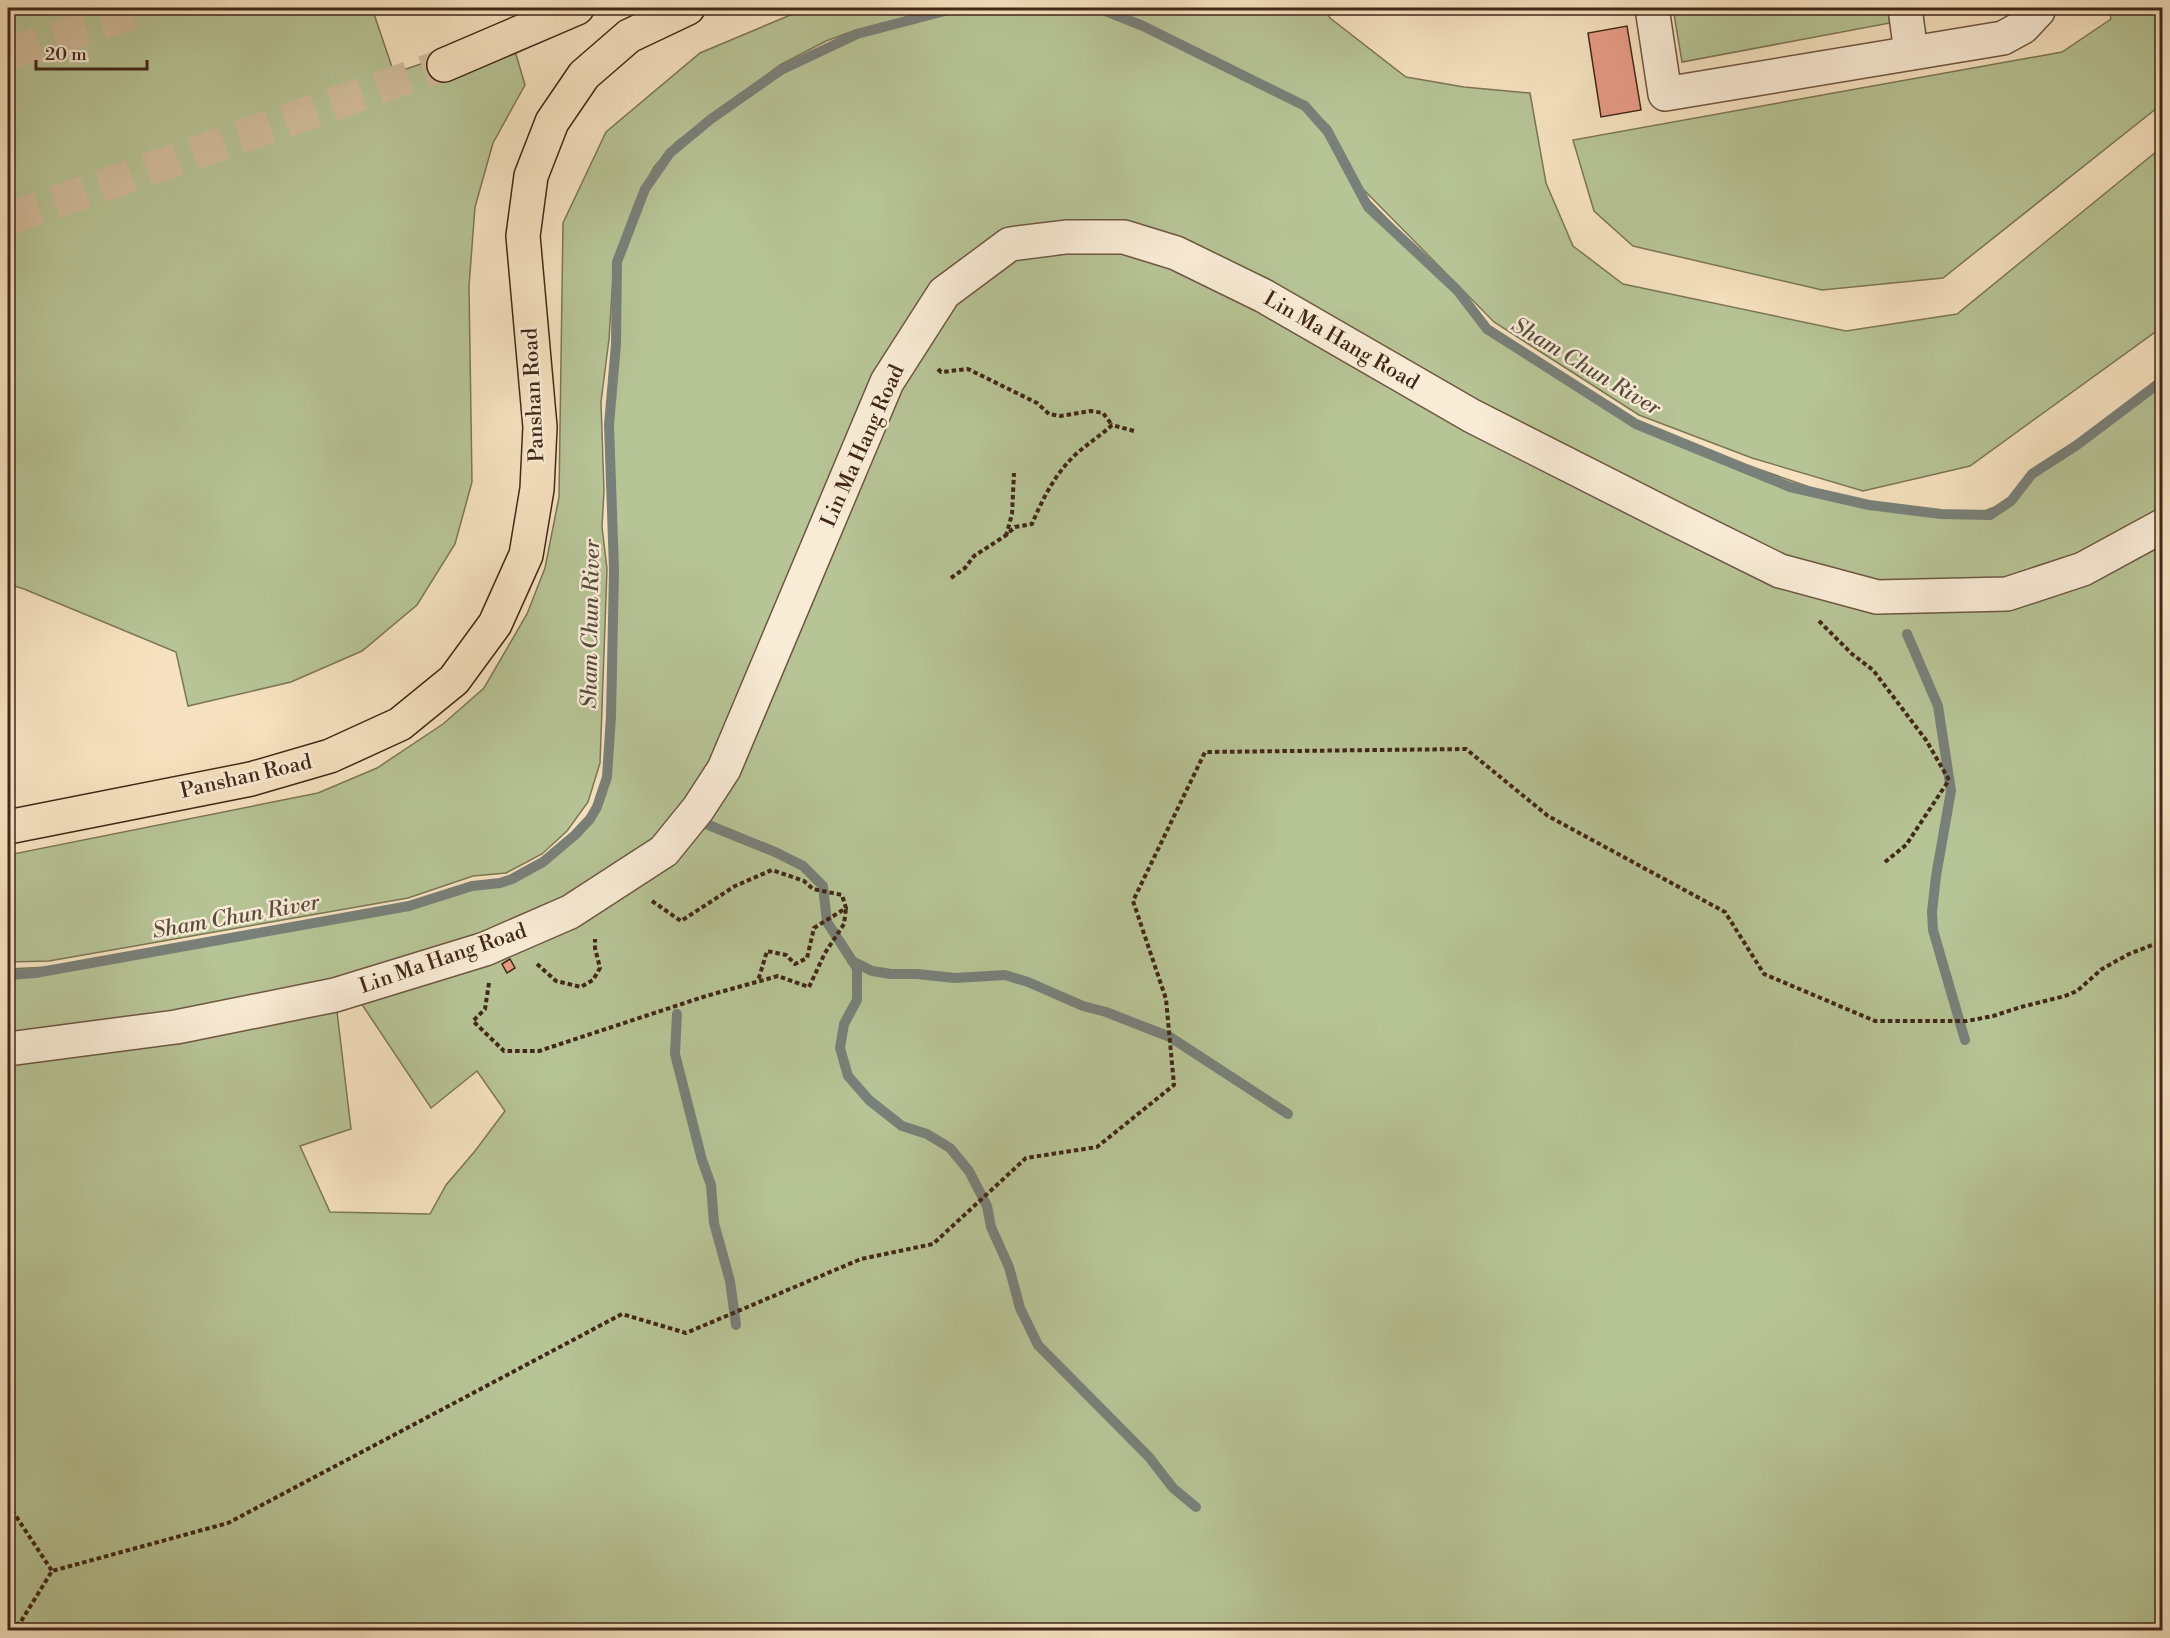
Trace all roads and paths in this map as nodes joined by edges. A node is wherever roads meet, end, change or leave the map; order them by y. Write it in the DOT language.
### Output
graph roads {
  1 [pos="577,8"];
  2 [pos="688,8"];
  3 [pos="1652,8"];
  4 [pos="1905,8"];
  5 [pos="2038,8"];
  6 [pos="1911,53"];
  7 [pos="444,65"];
  8 [pos="934,367"];
  9 [pos="1112,425"];
  10 [pos="1134,430"];
  11 [pos="1014,473"];
  12 [pos="2163,526"];
  13 [pos="1005,536"];
  14 [pos="951,578"];
  15 [pos="1819,621"];
  16 [pos="8,827"];
  17 [pos="1885,862"];
  18 [pos="646,896"];
  19 [pos="846,908"];
  20 [pos="596,931"];
  21 [pos="2163,945"];
  22 [pos="535,963"];
  23 [pos="489,980"];
  24 [pos="758,981"];
  25 [pos="8,1049"];
  26 [pos="8,1504"];
  27 [pos="52,1571"];
  28 [pos="8,1627"];
  1 -- 7 [label="main road"];
  2 -- 16 [label="main road, Panshan Road"];
  3 -- 6 [label="street"];
  4 -- 6 [label="street"];
  5 -- 6 [label="street"];
  8 -- 9 [label="path"];
  9 -- 10 [label="path"];
  9 -- 13 [label="path"];
  11 -- 13 [label="path"];
  12 -- 25 [label="street, Lin Ma Hang Road"];
  13 -- 14 [label="path"];
  15 -- 17 [label="path"];
  18 -- 19 [label="path"];
  19 -- 24 [label="path"];
  19 -- 24 [label="path"];
  20 -- 22 [label="path"];
  21 -- 27 [label="path"];
  23 -- 24 [label="path"];
  26 -- 27 [label="path"];
  27 -- 28 [label="path"];
}
